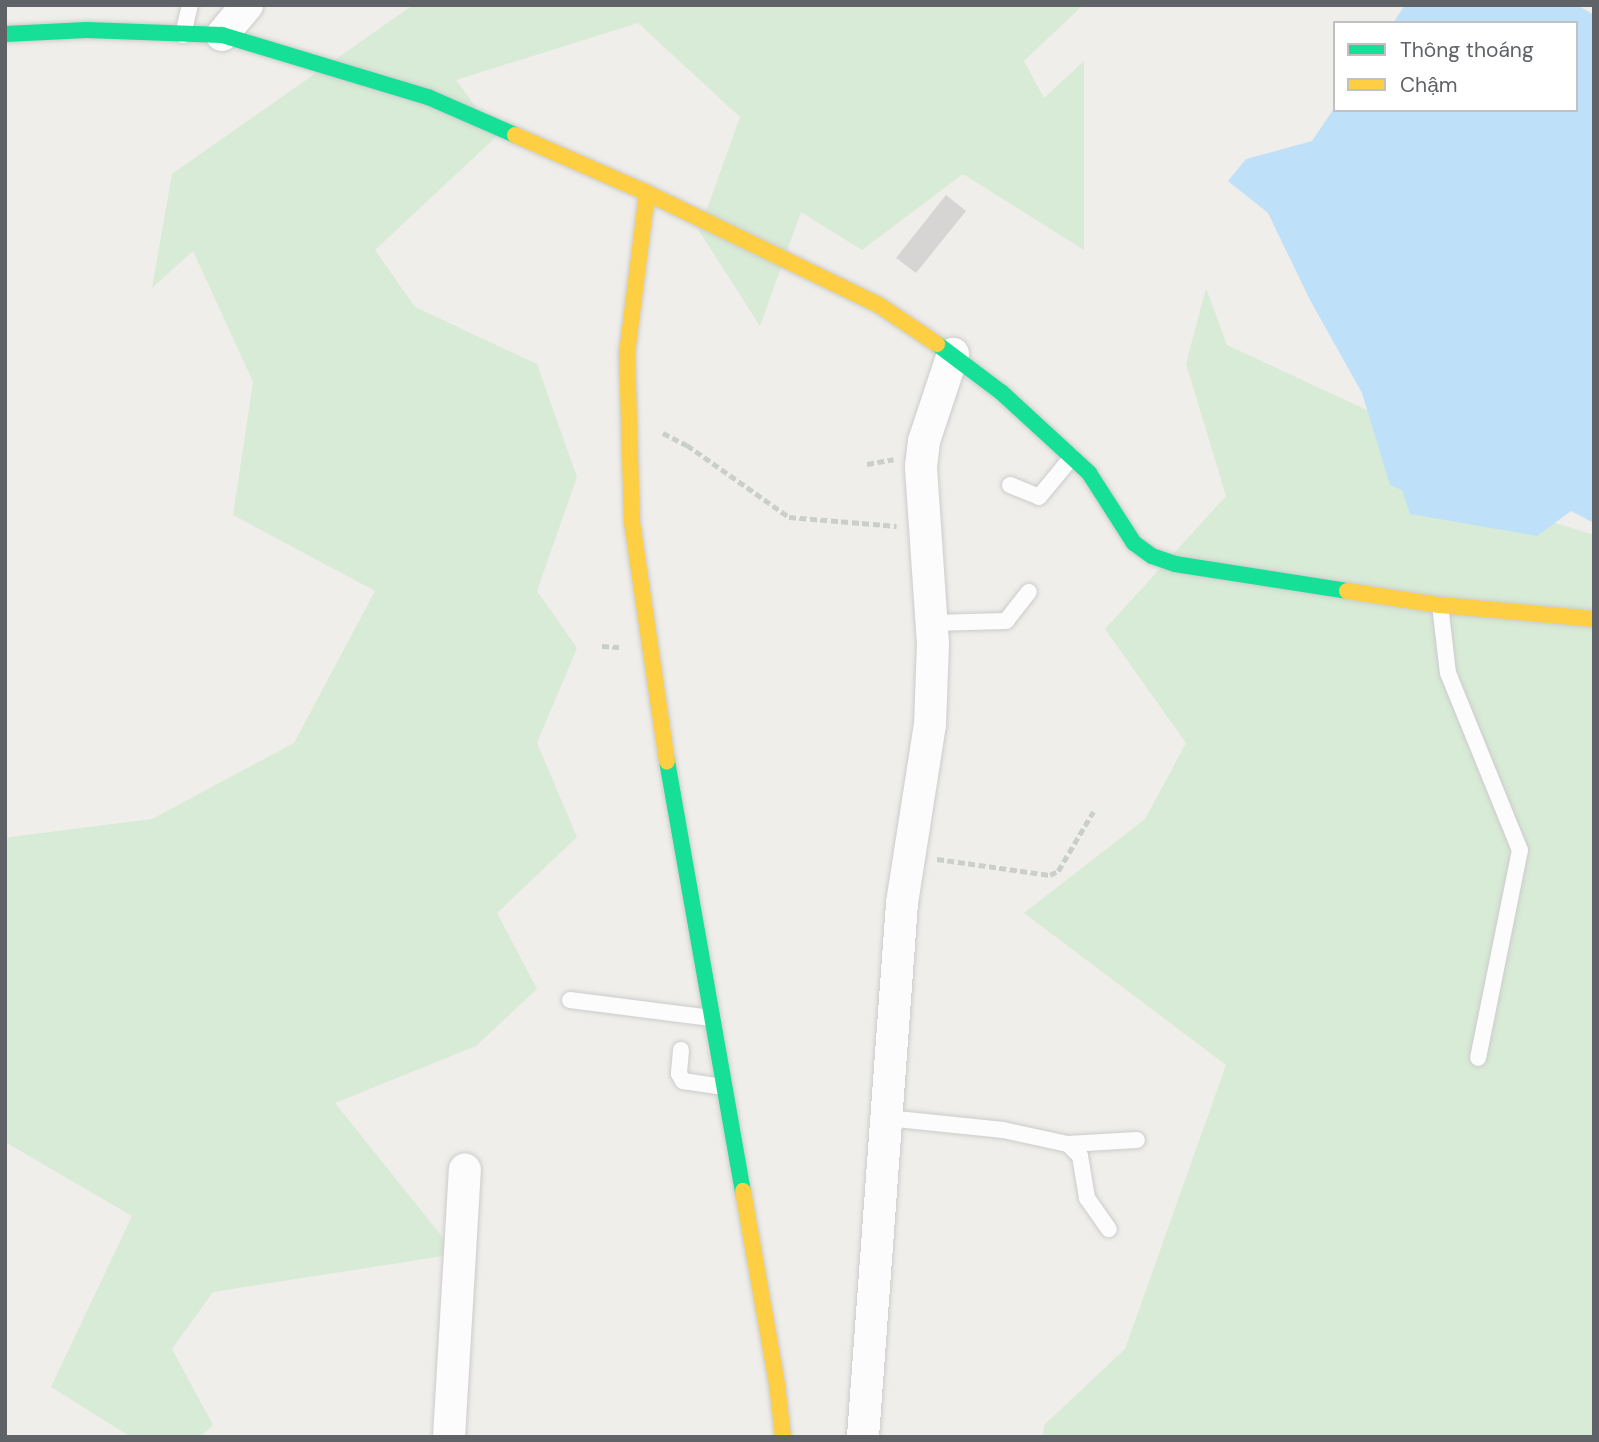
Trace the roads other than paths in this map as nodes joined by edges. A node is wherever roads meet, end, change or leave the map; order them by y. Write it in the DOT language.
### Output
graph roads {
  1 [pos="190,5"];
  2 [pos="247,5"];
  3 [pos="5,34"];
  4 [pos="183,35"];
  5 [pos="222,35"];
  6 [pos="647,193"];
  7 [pos="953,354"];
  8 [pos="1072,457"];
  9 [pos="1010,485"];
  10 [pos="1030,592"];
  11 [pos="1440,605"];
  12 [pos="1594,619"];
  13 [pos="932,624"];
  14 [pos="570,1000"];
  15 [pos="711,1018"];
  16 [pos="681,1050"];
  17 [pos="1478,1058"];
  18 [pos="723,1087"];
  19 [pos="887,1118"];
  20 [pos="1136,1140"];
  21 [pos="1068,1144"];
  22 [pos="465,1169"];
  23 [pos="1109,1229"];
  24 [pos="449,1437"];
  25 [pos="783,1437"];
  26 [pos="863,1437"];
  1 -- 4 [label="lane"];
  2 -- 5 [label="street"];
  3 -- 4 [label="street"];
  4 -- 5 [label="street"];
  5 -- 6 [label="street"];
  6 -- 7 [label="street"];
  6 -- 15 [label="street"];
  7 -- 8 [label="street"];
  7 -- 13 [label="street"];
  8 -- 9 [label="lane"];
  8 -- 11 [label="street"];
  10 -- 13 [label="lane"];
  11 -- 12 [label="street"];
  11 -- 17 [label="lane"];
  13 -- 19 [label="street"];
  14 -- 15 [label="lane"];
  15 -- 18 [label="street"];
  16 -- 18 [label="lane"];
  18 -- 25 [label="street"];
  19 -- 21 [label="lane"];
  19 -- 26 [label="street"];
  20 -- 21 [label="lane"];
  21 -- 23 [label="lane"];
  22 -- 24 [label="street"];
}
